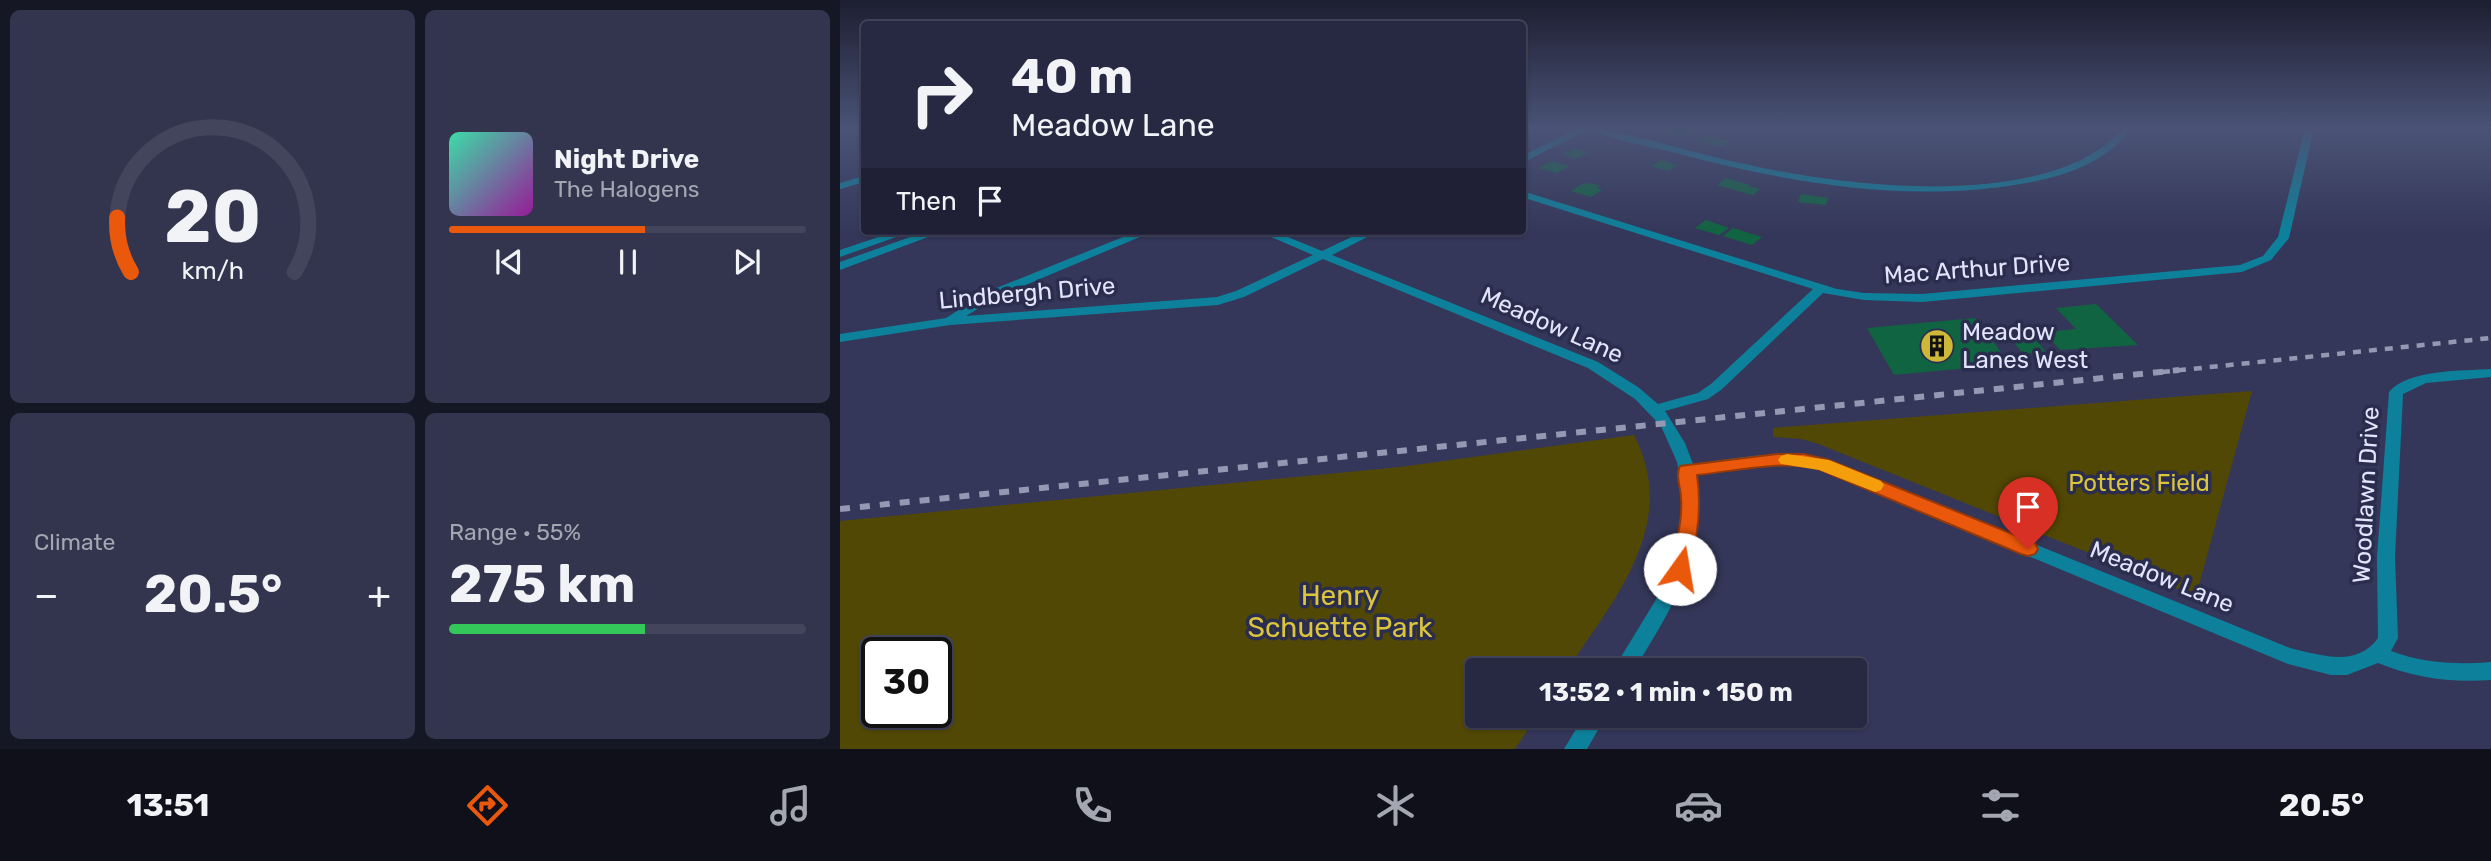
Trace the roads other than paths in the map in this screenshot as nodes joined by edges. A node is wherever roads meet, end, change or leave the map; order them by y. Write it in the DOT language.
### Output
graph roads {
  1 [pos="1724,163"];
  2 [pos="2086,163"];
  3 [pos="2301,163"];
  4 [pos="861,180"];
  5 [pos="840,186"];
  6 [pos="1526,195"];
  7 [pos="895,235"];
  8 [pos="927,235"];
  9 [pos="1138,235"];
  10 [pos="1273,235"];
  11 [pos="1364,235"];
  12 [pos="840,254"];
  13 [pos="1322,255"];
  14 [pos="840,266"];
  15 [pos="1820,289"];
  16 [pos="950,321"];
  17 [pos="840,338"];
  18 [pos="2491,373"];
  19 [pos="1655,409"];
  20 [pos="1687,470"];
  21 [pos="2378,654"];
  22 [pos="1630,658"];
  23 [pos="2491,671"];
  24 [pos="1589,728"];
  25 [pos="1576,749"];
  1 -- 2 [label="street"];
  3 -- 15 [label="street, Mac Arthur Drive"];
  4 -- 5 [label="street"];
  6 -- 15 [label="street, Mac Arthur Drive"];
  7 -- 12 [label="street"];
  8 -- 14 [label="street"];
  9 -- 16 [label="street"];
  10 -- 13 [label="street, Meadow Lane"];
  11 -- 13 [label="street, Lindbergh Drive"];
  13 -- 16 [label="street, Lindbergh Drive"];
  13 -- 19 [label="street, Meadow Lane"];
  15 -- 19 [label="street"];
  16 -- 17 [label="street, Lindbergh Drive"];
  18 -- 21 [label="street, Woodlawn Drive"];
  19 -- 20 [label="street, Meadow Lane"];
  20 -- 21 [label="street, Meadow Lane"];
  20 -- 22 [label="street"];
  21 -- 23 [label="street"];
  24 -- 25 [label="street"];
}
